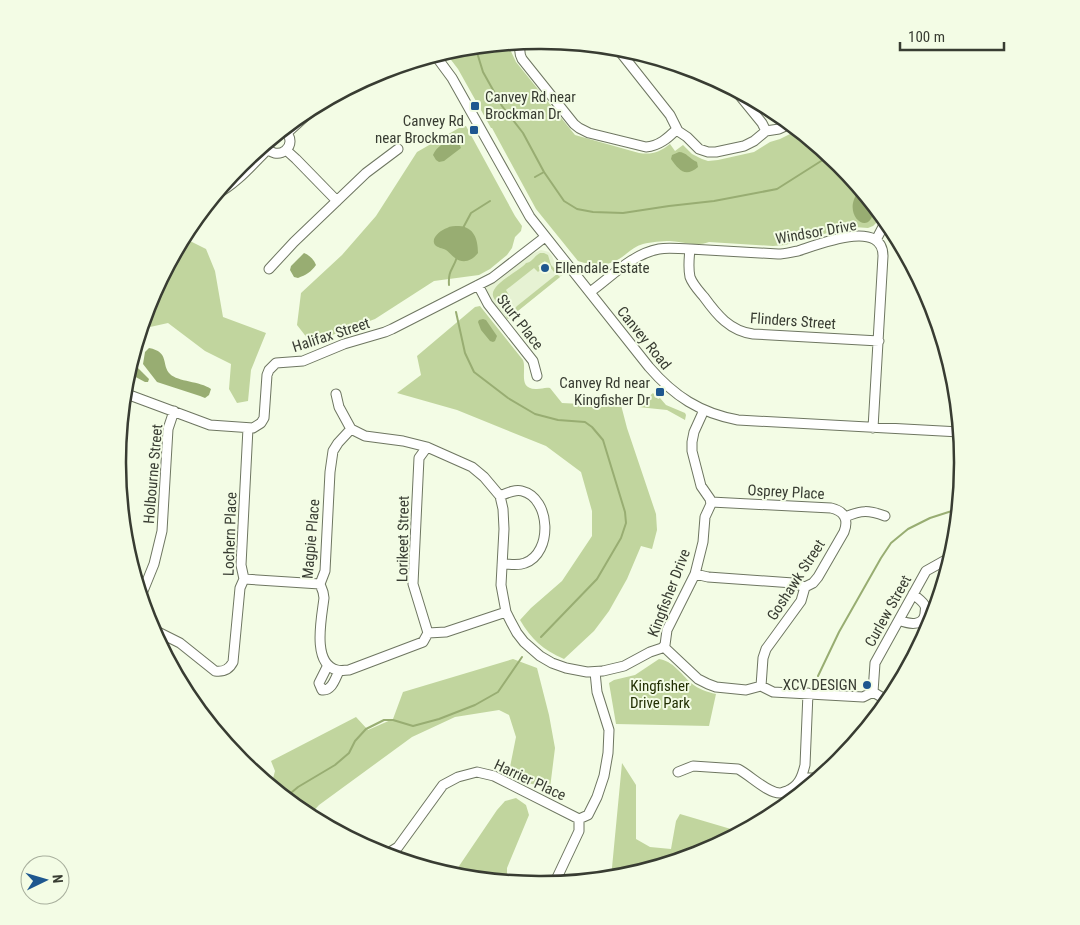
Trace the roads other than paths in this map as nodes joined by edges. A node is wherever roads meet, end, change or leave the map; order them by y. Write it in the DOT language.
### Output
graph roads {
  1 [pos="520,50"];
  2 [pos="632,59"];
  3 [pos="440,61"];
  4 [pos="746,103"];
  5 [pos="783,127"];
  6 [pos="677,129"];
  7 [pos="766,131"];
  8 [pos="287,135"];
  9 [pos="270,149"];
  10 [pos="398,149"];
  11 [pos="286,150"];
  12 [pos="337,201"];
  13 [pos="881,230"];
  14 [pos="545,237"];
  15 [pos="876,240"];
  16 [pos="690,249"];
  17 [pos="269,269"];
  18 [pos="478,286"];
  19 [pos="590,292"];
  20 [pos="879,341"];
  21 [pos="537,376"];
  22 [pos="336,394"];
  23 [pos="132,396"];
  24 [pos="704,410"];
  25 [pos="174,411"];
  26 [pos="248,428"];
  27 [pos="351,428"];
  28 [pos="873,428"];
  29 [pos="953,432"];
  30 [pos="427,447"];
  31 [pos="500,496"];
  32 [pos="711,502"];
  33 [pos="885,516"];
  34 [pos="845,517"];
  35 [pos="942,562"];
  36 [pos="502,564"];
  37 [pos="695,574"];
  38 [pos="244,579"];
  39 [pos="320,584"];
  40 [pos="145,586"];
  41 [pos="804,588"];
  42 [pos="913,594"];
  43 [pos="506,612"];
  44 [pos="924,615"];
  45 [pos="923,618"];
  46 [pos="899,620"];
  47 [pos="428,633"];
  48 [pos="165,635"];
  49 [pos="664,647"];
  50 [pos="326,662"];
  51 [pos="339,671"];
  52 [pos="595,672"];
  53 [pos="761,686"];
  54 [pos="873,692"];
  55 [pos="808,693"];
  56 [pos="881,697"];
  57 [pos="678,772"];
  58 [pos="801,778"];
  59 [pos="808,778"];
  60 [pos="579,819"];
  61 [pos="394,849"];
  62 [pos="558,875"];
  1 -- 6 [label="street"];
  2 -- 6 [label="street"];
  3 -- 14 [label="street, Canvey Road"];
  4 -- 7 [label="street"];
  5 -- 7 [label="street"];
  6 -- 7 [label="street"];
  8 -- 11 [label="street"];
  9 -- 11 [label="street"];
  10 -- 12 [label="street"];
  11 -- 12 [label="street"];
  12 -- 17 [label="street"];
  13 -- 15 [label="street"];
  14 -- 18 [label="street, Halifax Street"];
  14 -- 19 [label="street, Canvey Road"];
  15 -- 16 [label="street, Windsor Drive"];
  15 -- 20 [label="street, Windsor Drive"];
  16 -- 19 [label="street"];
  16 -- 20 [label="street, Flinders Street"];
  18 -- 21 [label="street, Sturt Place"];
  18 -- 26 [label="street, Halifax Street"];
  19 -- 24 [label="street, Canvey Road"];
  20 -- 28 [label="street, Windsor Drive"];
  22 -- 27 [label="street"];
  23 -- 25 [label="street"];
  24 -- 28 [label="street, Canvey Road"];
  24 -- 32 [label="street"];
  25 -- 26 [label="street"];
  25 -- 40 [label="street, Holbourne Street"];
  26 -- 38 [label="street, Lochern Place"];
  27 -- 30 [label="street"];
  27 -- 39 [label="street, Magpie Place"];
  28 -- 29 [label="street, Canvey Road"];
  30 -- 31 [label="street"];
  30 -- 47 [label="street, Lorikeet Street"];
  31 -- 36 [label="street, Kingfisher Drive"];
  31 -- 36 [label="street"];
  32 -- 34 [label="street, Osprey Place"];
  32 -- 37 [label="street, Kingfisher Drive"];
  33 -- 34 [label="street"];
  34 -- 41 [label="street, Goshawk Street"];
  35 -- 42 [label="street, Curlew Street"];
  36 -- 43 [label="street, Kingfisher Drive"];
  37 -- 41 [label="street"];
  37 -- 49 [label="street, Kingfisher Drive"];
  38 -- 39 [label="street"];
  38 -- 48 [label="street, Lochern Place"];
  39 -- 50 [label="street, Magpie Place"];
  41 -- 53 [label="street, Goshawk Street"];
  42 -- 44 [label="street"];
  42 -- 46 [label="street, Curlew Street"];
  43 -- 47 [label="street"];
  43 -- 52 [label="street, Kingfisher Drive"];
  45 -- 46 [label="street"];
  46 -- 54 [label="street, Curlew Street"];
  47 -- 51 [label="street"];
  49 -- 52 [label="street, Kingfisher Drive"];
  49 -- 53 [label="street"];
  50 -- 51 [label="street"];
  50 -- 51 [label="street"];
  52 -- 60 [label="street"];
  53 -- 55 [label="street"];
  54 -- 55 [label="street"];
  54 -- 56 [label="street"];
  55 -- 58 [label="street"];
  57 -- 58 [label="street"];
  58 -- 59 [label="street"];
  60 -- 61 [label="street, Harrier Place"];
  60 -- 62 [label="street"];
}
